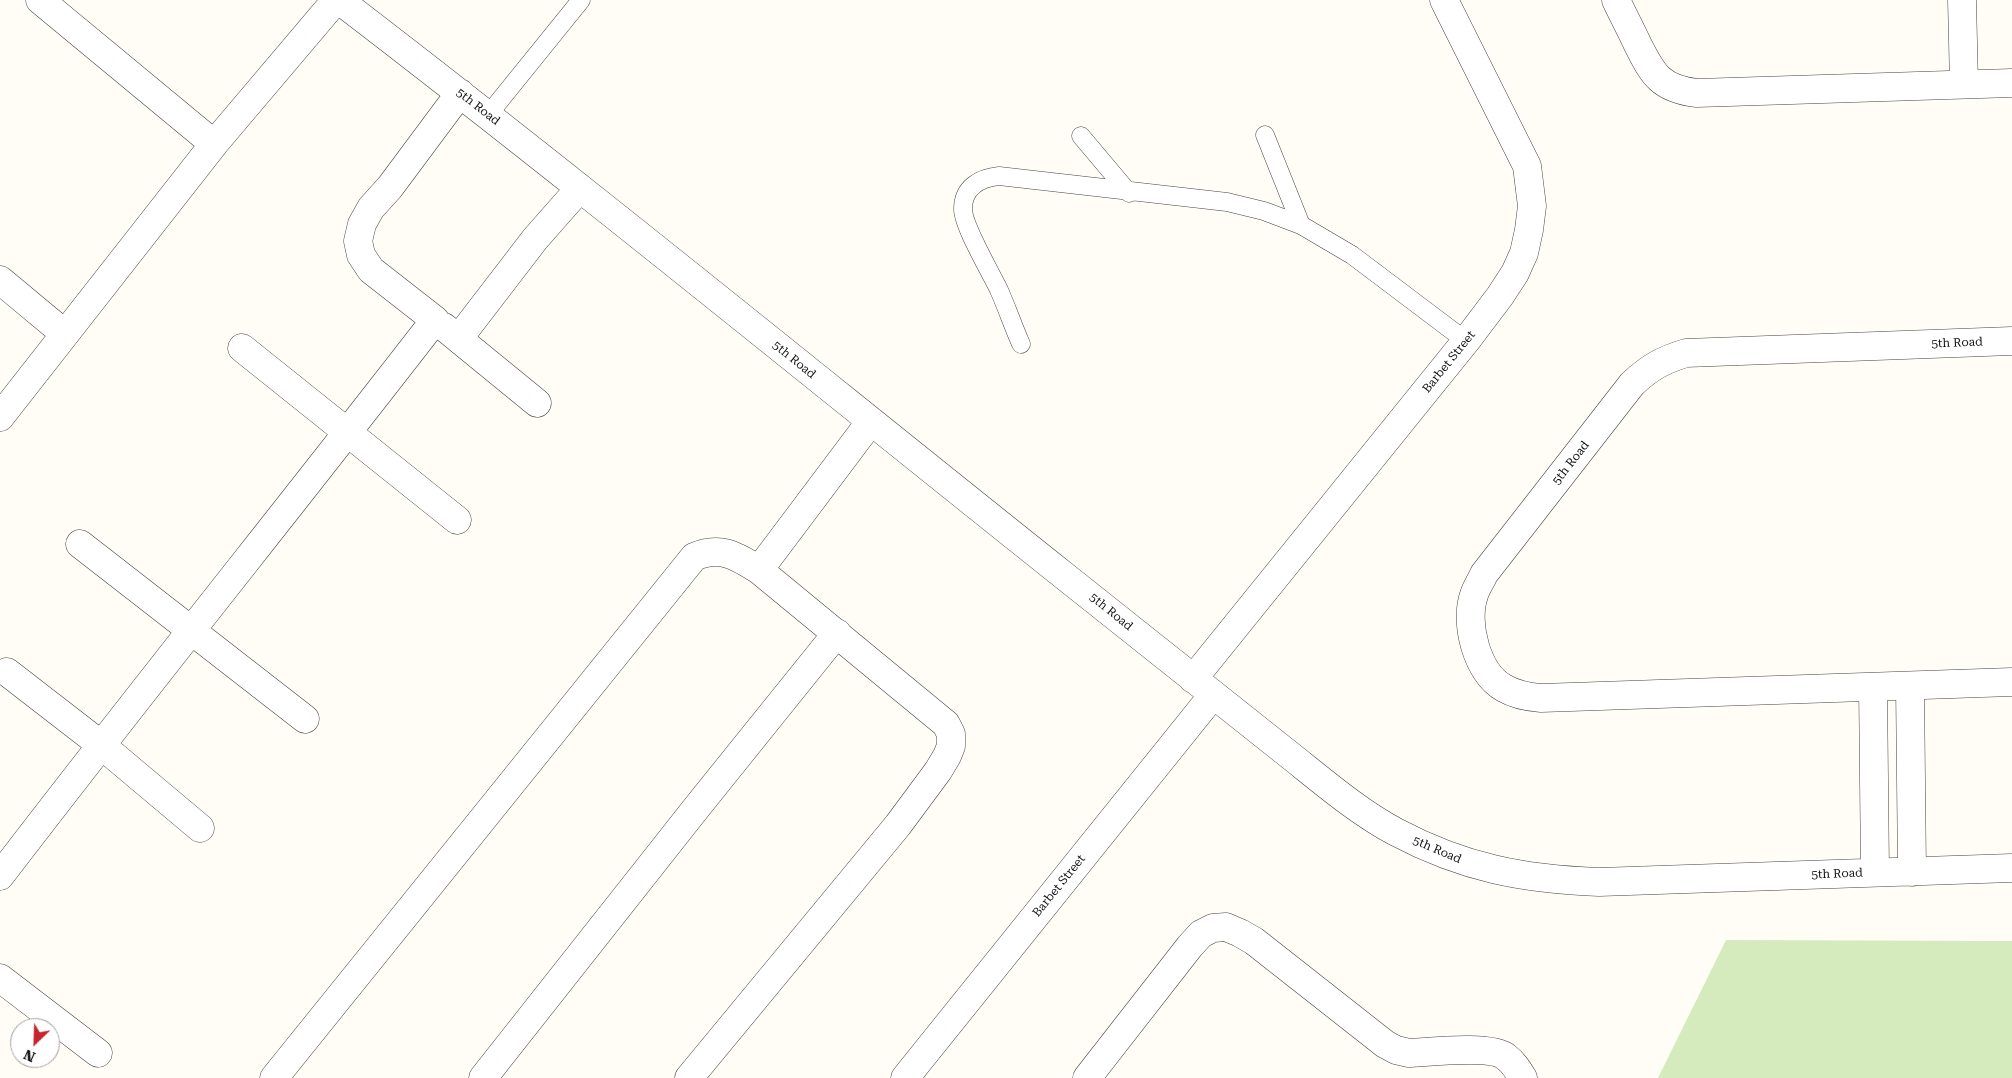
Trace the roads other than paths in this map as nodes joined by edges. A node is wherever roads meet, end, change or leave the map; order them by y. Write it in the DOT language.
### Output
graph roads {
  1 [pos="40,0"];
  2 [pos="338,0"];
  3 [pos="582,0"];
  4 [pos="1444,0"];
  5 [pos="1616,0"];
  6 [pos="1962,0"];
  7 [pos="2012,83"];
  8 [pos="1964,84"];
  9 [pos="460,93"];
  10 [pos="488,115"];
  11 [pos="1265,135"];
  12 [pos="1081,136"];
  13 [pos="214,144"];
  14 [pos="580,188"];
  15 [pos="1129,193"];
  16 [pos="1301,225"];
  17 [pos="0,280"];
  18 [pos="434,320"];
  19 [pos="66,334"];
  20 [pos="459,338"];
  21 [pos="1466,341"];
  22 [pos="2012,341"];
  23 [pos="1021,344"];
  24 [pos="242,348"];
  25 [pos="538,403"];
  26 [pos="0,417"];
  27 [pos="871,421"];
  28 [pos="348,432"];
  29 [pos="457,520"];
  30 [pos="80,544"];
  31 [pos="759,570"];
  32 [pos="191,632"];
  33 [pos="837,633"];
  34 [pos="7,672"];
  35 [pos="2012,682"];
  36 [pos="1910,686"];
  37 [pos="1203,687"];
  38 [pos="1873,687"];
  39 [pos="305,720"];
  40 [pos="100,744"];
  41 [pos="200,828"];
  42 [pos="2012,868"];
  43 [pos="1875,872"];
  44 [pos="1912,872"];
  45 [pos="0,876"];
  46 [pos="0,978"];
  47 [pos="98,1053"];
  48 [pos="274,1078"];
  49 [pos="483,1078"];
  50 [pos="689,1078"];
  51 [pos="905,1078"];
  52 [pos="1087,1078"];
  53 [pos="1523,1078"];
  1 -- 13 [label="street"];
  2 -- 9 [label="street, 5th Road"];
  2 -- 13 [label="street"];
  3 -- 10 [label="lane"];
  4 -- 21 [label="street, Barbet Street"];
  5 -- 8 [label="street"];
  6 -- 8 [label="street"];
  7 -- 8 [label="street"];
  9 -- 10 [label="street, 5th Road"];
  9 -- 18 [label="street"];
  10 -- 14 [label="street, 5th Road"];
  11 -- 16 [label="lane"];
  12 -- 15 [label="lane"];
  13 -- 19 [label="street"];
  14 -- 20 [label="street"];
  14 -- 27 [label="street, 5th Road"];
  15 -- 16 [label="lane"];
  15 -- 23 [label="lane"];
  16 -- 21 [label="lane"];
  17 -- 19 [label="street"];
  18 -- 20 [label="street"];
  18 -- 28 [label="street"];
  19 -- 26 [label="street"];
  20 -- 25 [label="street"];
  21 -- 37 [label="street, Barbet Street"];
  22 -- 38 [label="street, 5th Road"];
  24 -- 28 [label="street"];
  27 -- 31 [label="street"];
  27 -- 37 [label="street, 5th Road"];
  28 -- 29 [label="street"];
  28 -- 32 [label="street"];
  30 -- 32 [label="street"];
  31 -- 33 [label="street"];
  31 -- 48 [label="street"];
  32 -- 39 [label="street"];
  32 -- 40 [label="street"];
  33 -- 49 [label="street"];
  33 -- 50 [label="street"];
  34 -- 40 [label="street"];
  35 -- 36 [label="street, 5th Road"];
  36 -- 38 [label="street, 5th Road"];
  36 -- 44 [label="street"];
  37 -- 43 [label="street, 5th Road"];
  37 -- 51 [label="street, Barbet Street"];
  38 -- 43 [label="street"];
  40 -- 41 [label="street"];
  40 -- 45 [label="street"];
  42 -- 44 [label="street, 5th Road"];
  43 -- 44 [label="street, 5th Road"];
  46 -- 47 [label="street"];
  52 -- 53 [label="street"];
}
